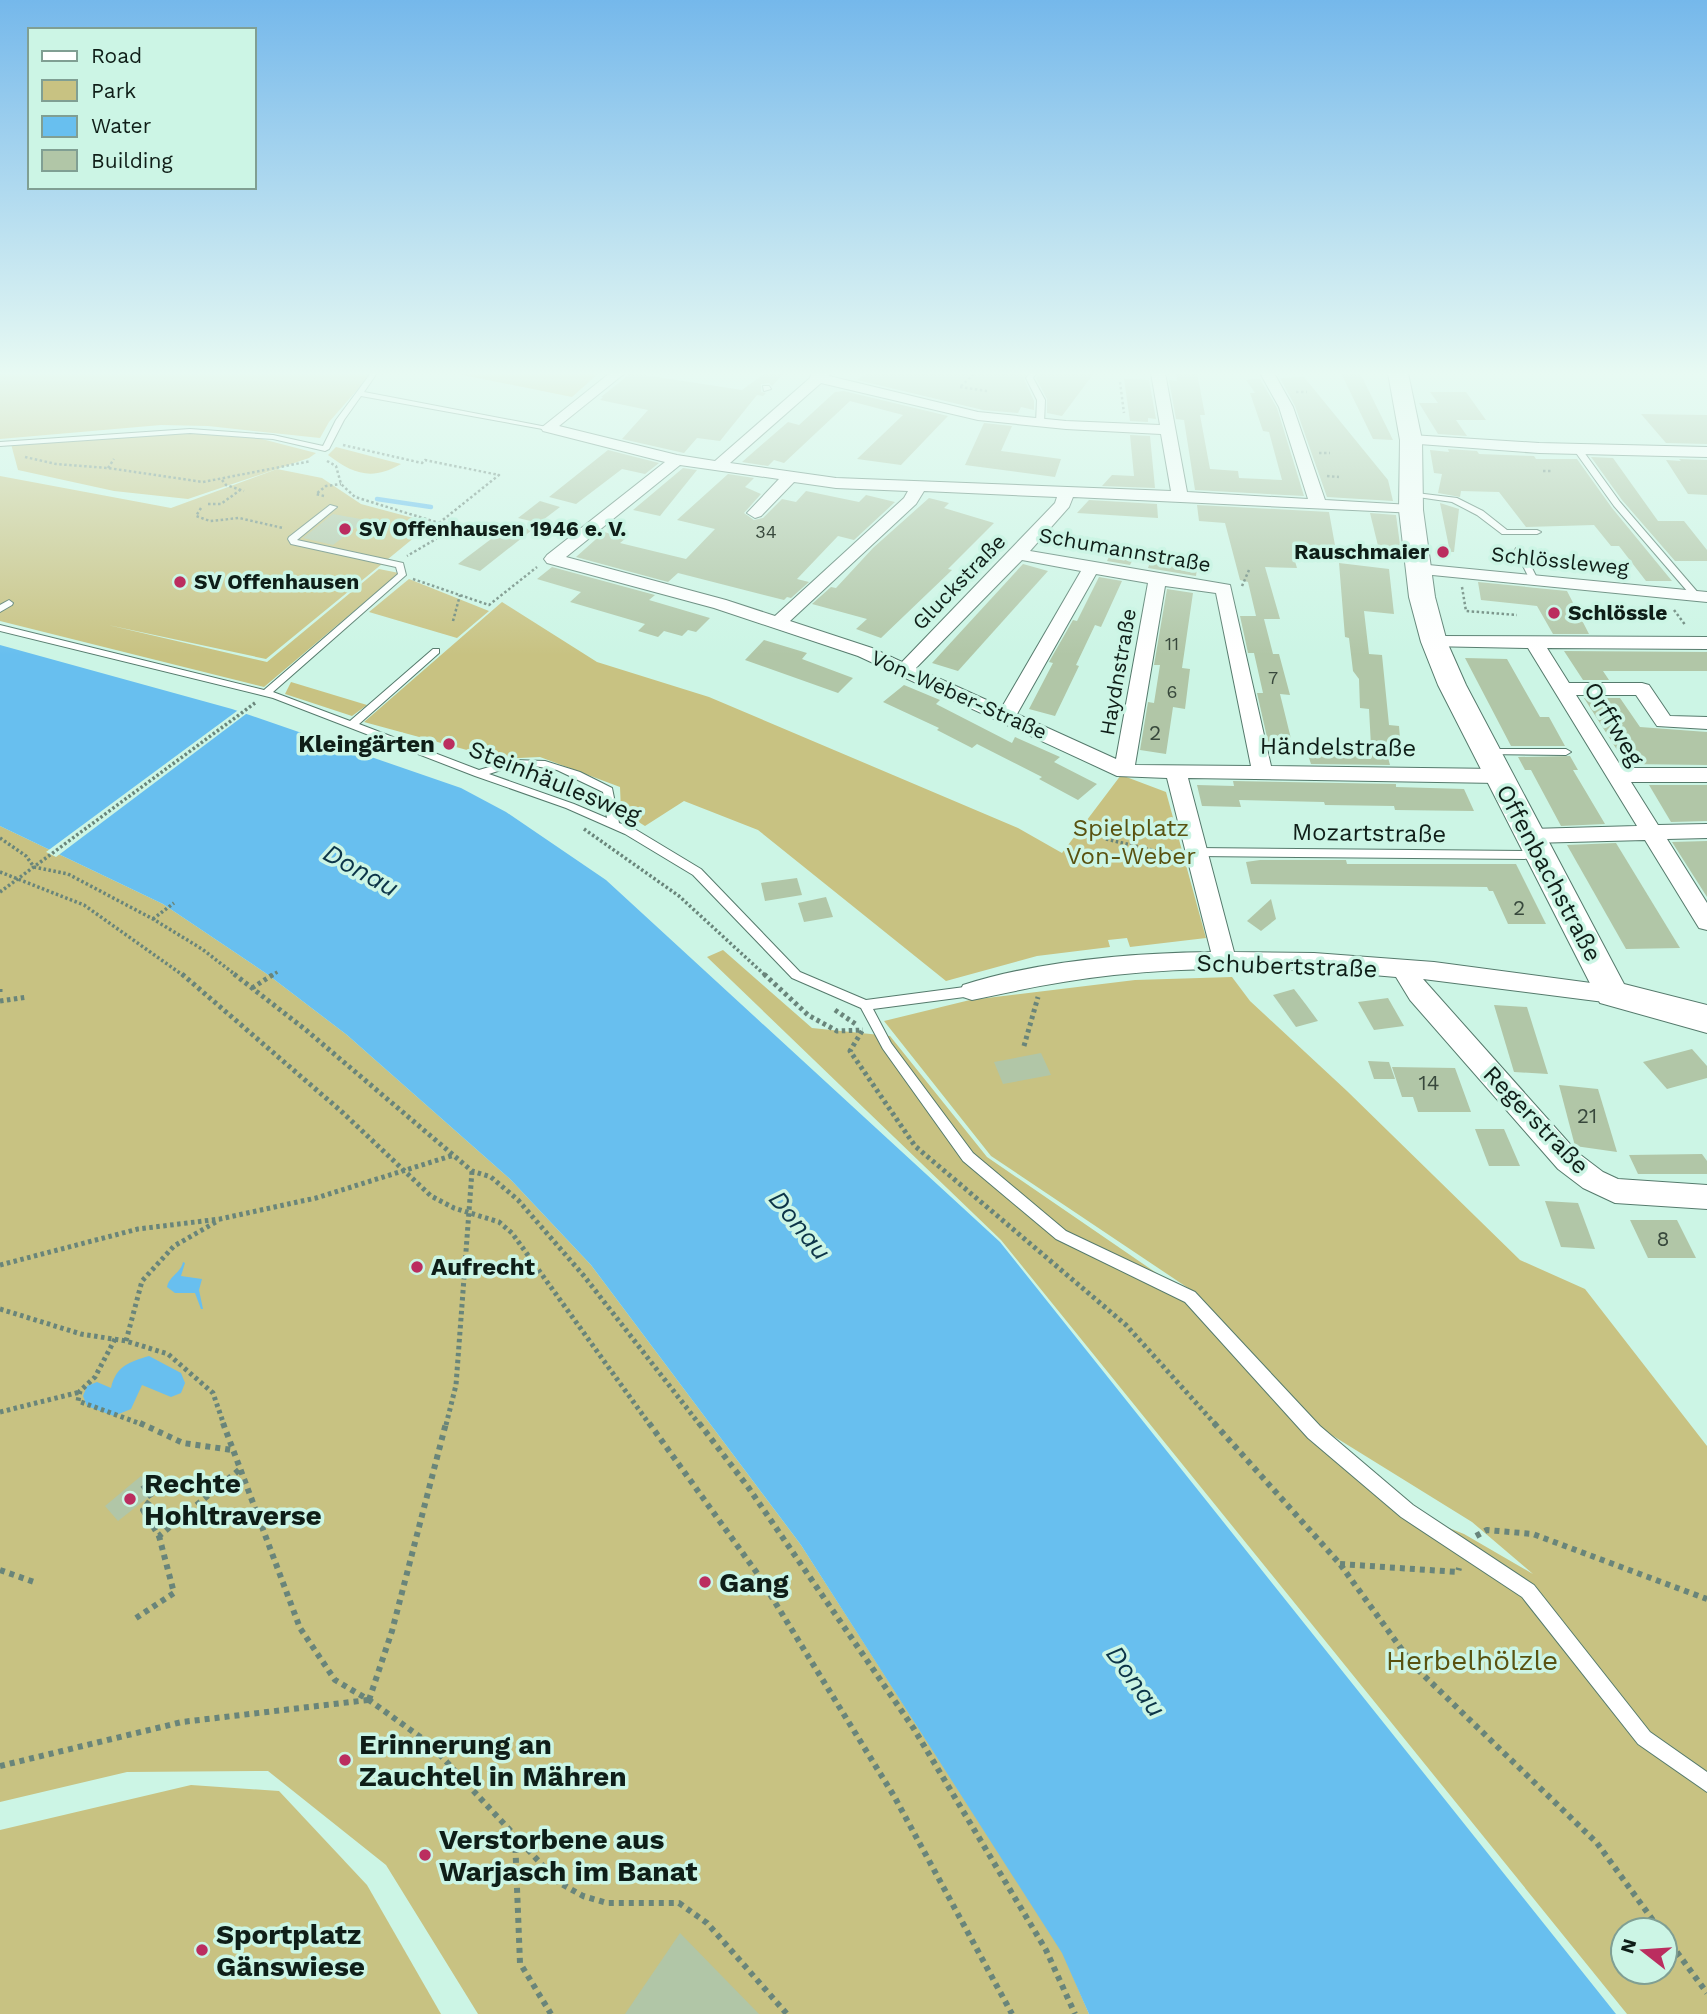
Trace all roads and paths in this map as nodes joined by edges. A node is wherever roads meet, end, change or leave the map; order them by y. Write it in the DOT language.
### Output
graph roads {
  1 [pos="95,467"];
  2 [pos="282,467"];
  3 [pos="336,467"];
  4 [pos="459,467"];
  5 [pos="668,467"];
  6 [pos="727,467"];
  7 [pos="1175,467"];
  8 [pos="1306,467"];
  9 [pos="1411,467"];
  10 [pos="1590,467"];
  11 [pos="108,468"];
  12 [pos="1543,471"];
  13 [pos="1551,471"];
  14 [pos="791,474"];
  15 [pos="222,480"];
  16 [pos="341,484"];
  17 [pos="918,487"];
  18 [pos="1066,493"];
  19 [pos="320,495"];
  20 [pos="1180,497"];
  21 [pos="1411,502"];
  22 [pos="208,504"];
  23 [pos="1318,504"];
  24 [pos="333,507"];
  25 [pos="201,508"];
  26 [pos="755,513"];
  27 [pos="439,523"];
  28 [pos="295,531"];
  29 [pos="1537,532"];
  30 [pos="1520,550"];
  31 [pos="1018,554"];
  32 [pos="553,559"];
  33 [pos="1091,568"];
  34 [pos="1418,569"];
  35 [pos="401,570"];
  36 [pos="1461,577"];
  37 [pos="1157,580"];
  38 [pos="1534,580"];
  39 [pos="460,595"];
  40 [pos="1663,595"];
  41 [pos="1702,597"];
  42 [pos="9,603"];
  43 [pos="0,610"];
  44 [pos="1517,615"];
  45 [pos="453,621"];
  46 [pos="779,622"];
  47 [pos="0,628"];
  48 [pos="1434,642"];
  49 [pos="1535,642"];
  50 [pos="1703,643"];
  51 [pos="436,651"];
  52 [pos="905,669"];
  53 [pos="1562,689"];
  54 [pos="267,693"];
  55 [pos="253,705"];
  56 [pos="1007,715"];
  57 [pos="1707,723"];
  58 [pos="352,725"];
  59 [pos="1566,752"];
  60 [pos="1492,764"];
  61 [pos="1124,771"];
  62 [pos="1176,772"];
  63 [pos="1262,772"];
  64 [pos="479,774"];
  65 [pos="1615,775"];
  66 [pos="1707,775"];
  67 [pos="570,806"];
  68 [pos="614,825"];
  69 [pos="1707,831"];
  70 [pos="1650,832"];
  71 [pos="0,838"];
  72 [pos="1106,839"];
  73 [pos="1535,846"];
  74 [pos="1197,852"];
  75 [pos="34,867"];
  76 [pos="0,872"];
  77 [pos="17,880"];
  78 [pos="0,892"];
  79 [pos="174,903"];
  80 [pos="153,919"];
  81 [pos="1707,922"];
  82 [pos="1225,962"];
  83 [pos="1404,970"];
  84 [pos="279,971"];
  85 [pos="1044,976"];
  86 [pos="252,988"];
  87 [pos="972,991"];
  88 [pos="1612,994"];
  89 [pos="27,997"];
  90 [pos="0,1001"];
  91 [pos="865,1005"];
  92 [pos="1707,1019"];
  93 [pos="863,1030"];
  94 [pos="1024,1046"];
  95 [pos="455,1155"];
  96 [pos="405,1171"];
  97 [pos="472,1171"];
  98 [pos="1707,1197"];
  99 [pos="470,1211"];
  100 [pos="219,1219"];
  101 [pos="0,1265"];
  102 [pos="0,1309"];
  103 [pos="115,1339"];
  104 [pos="126,1341"];
  105 [pos="80,1391"];
  106 [pos="0,1412"];
  107 [pos="232,1450"];
  108 [pos="239,1470"];
  109 [pos="144,1485"];
  110 [pos="159,1536"];
  111 [pos="1461,1545"];
  112 [pos="1340,1564"];
  113 [pos="0,1570"];
  114 [pos="34,1582"];
  115 [pos="1707,1598"];
  116 [pos="136,1618"];
  117 [pos="369,1700"];
  118 [pos="0,1766"];
  119 [pos="1707,1783"];
  120 [pos="515,1838"];
  121 [pos="1650,1916"];
  122 [pos="1679,1955"];
  123 [pos="1707,1993"];
  124 [pos="551,2014"];
  125 [pos="787,2014"];
  126 [pos="1012,2014"];
  127 [pos="1075,2014"];
  1 -- 11 [label="path"];
  2 -- 15 [label="path"];
  3 -- 16 [label="path"];
  4 -- 27 [label="path"];
  5 -- 32 [label="street"];
  6 -- 14 [label="street"];
  7 -- 20 [label="street"];
  8 -- 23 [label="street"];
  9 -- 21 [label="street, Offenbachstraße"];
  10 -- 41 [label="lane, Schlössleweg"];
  11 -- 15 [label="path"];
  12 -- 13 [label="path"];
  14 -- 17 [label="street"];
  14 -- 26 [label="street"];
  15 -- 22 [label="path"];
  16 -- 19 [label="path"];
  16 -- 27 [label="path"];
  17 -- 18 [label="street"];
  17 -- 46 [label="street"];
  18 -- 20 [label="street"];
  18 -- 31 [label="street, Gluckstraße"];
  20 -- 23 [label="street"];
  21 -- 23 [label="street"];
  21 -- 29 [label="lane"];
  21 -- 34 [label="street, Offenbachstraße"];
  24 -- 35 [label="lane"];
  25 -- 28 [label="path"];
  27 -- 35 [label="path"];
  30 -- 38 [label="lane"];
  31 -- 33 [label="street, Schumannstraße"];
  31 -- 52 [label="street, Gluckstraße"];
  32 -- 39 [label="path"];
  32 -- 46 [label="street, Von-Weber-Straße"];
  33 -- 37 [label="street, Schumannstraße"];
  33 -- 56 [label="street"];
  34 -- 38 [label="street, Schlössleweg"];
  34 -- 48 [label="street, Offenbachstraße"];
  35 -- 39 [label="path"];
  35 -- 54 [label="lane"];
  36 -- 44 [label="path"];
  37 -- 61 [label="street, Haydnstraße"];
  37 -- 63 [label="street, Schumannstraße"];
  38 -- 40 [label="street, Schlössleweg"];
  39 -- 45 [label="path"];
  40 -- 41 [label="street, Schlössleweg"];
  40 -- 50 [label="path"];
  42 -- 43 [label="lane"];
  46 -- 52 [label="street, Von-Weber-Straße"];
  47 -- 54 [label="lane, Steinhäulesweg"];
  48 -- 49 [label="street"];
  48 -- 60 [label="street, Offenbachstraße"];
  49 -- 50 [label="street"];
  49 -- 53 [label="street, Orffweg"];
  51 -- 58 [label="lane"];
  52 -- 56 [label="street, Von-Weber-Straße"];
  53 -- 57 [label="street"];
  53 -- 65 [label="street, Orffweg"];
  54 -- 58 [label="lane, Steinhäulesweg"];
  55 -- 75 [label="path"];
  56 -- 61 [label="street, Von-Weber-Straße"];
  58 -- 64 [label="lane, Steinhäulesweg"];
  59 -- 60 [label="lane, Offenbachstraße"];
  60 -- 63 [label="street, Händelstraße"];
  60 -- 73 [label="street, Offenbachstraße"];
  61 -- 62 [label="street, Von-Weber-Straße"];
  62 -- 63 [label="street, Händelstraße"];
  62 -- 74 [label="street"];
  64 -- 67 [label="lane, Steinhäulesweg"];
  64 -- 68 [label="lane"];
  65 -- 66 [label="street"];
  65 -- 70 [label="street, Orffweg"];
  67 -- 68 [label="lane, Steinhäulesweg"];
  67 -- 93 [label="path"];
  68 -- 91 [label="lane, Steinhäulesweg"];
  69 -- 70 [label="street"];
  70 -- 73 [label="street"];
  70 -- 81 [label="street, Orffweg"];
  71 -- 75 [label="path"];
  72 -- 74 [label="path"];
  73 -- 74 [label="lane, Mozartstraße"];
  73 -- 88 [label="street, Offenbachstraße"];
  74 -- 82 [label="street"];
  75 -- 77 [label="path"];
  75 -- 80 [label="path"];
  76 -- 77 [label="path"];
  77 -- 78 [label="path"];
  77 -- 96 [label="path"];
  79 -- 80 [label="path"];
  80 -- 86 [label="path"];
  82 -- 83 [label="street, Schubertstraße"];
  82 -- 85 [label="street, Schubertstraße"];
  83 -- 88 [label="street, Schubertstraße"];
  83 -- 98 [label="street, Regerstraße"];
  84 -- 86 [label="path"];
  85 -- 87 [label="street, Schubertstraße"];
  85 -- 94 [label="path"];
  86 -- 95 [label="path"];
  87 -- 91 [label="lane, Schubertstraße"];
  88 -- 92 [label="street, Schubertstraße"];
  89 -- 90 [label="path"];
  91 -- 93 [label="path"];
  91 -- 111 [label="lane"];
  93 -- 112 [label="path"];
  95 -- 96 [label="path"];
  95 -- 97 [label="path"];
  96 -- 99 [label="path"];
  96 -- 100 [label="path"];
  97 -- 99 [label="path"];
  97 -- 127 [label="path"];
  99 -- 117 [label="path"];
  99 -- 126 [label="path"];
  100 -- 101 [label="path"];
  100 -- 104 [label="path"];
  102 -- 103 [label="path"];
  103 -- 104 [label="path"];
  103 -- 105 [label="path"];
  104 -- 107 [label="path"];
  105 -- 106 [label="path"];
  105 -- 107 [label="path"];
  107 -- 108 [label="path"];
  108 -- 110 [label="path"];
  108 -- 117 [label="path"];
  109 -- 110 [label="path"];
  110 -- 116 [label="path"];
  111 -- 112 [label="path"];
  111 -- 115 [label="path"];
  111 -- 119 [label="lane"];
  112 -- 121 [label="path"];
  113 -- 114 [label="path"];
  117 -- 118 [label="path"];
  117 -- 120 [label="path"];
  120 -- 124 [label="path"];
  120 -- 125 [label="path"];
  122 -- 123 [label="path"];
}
